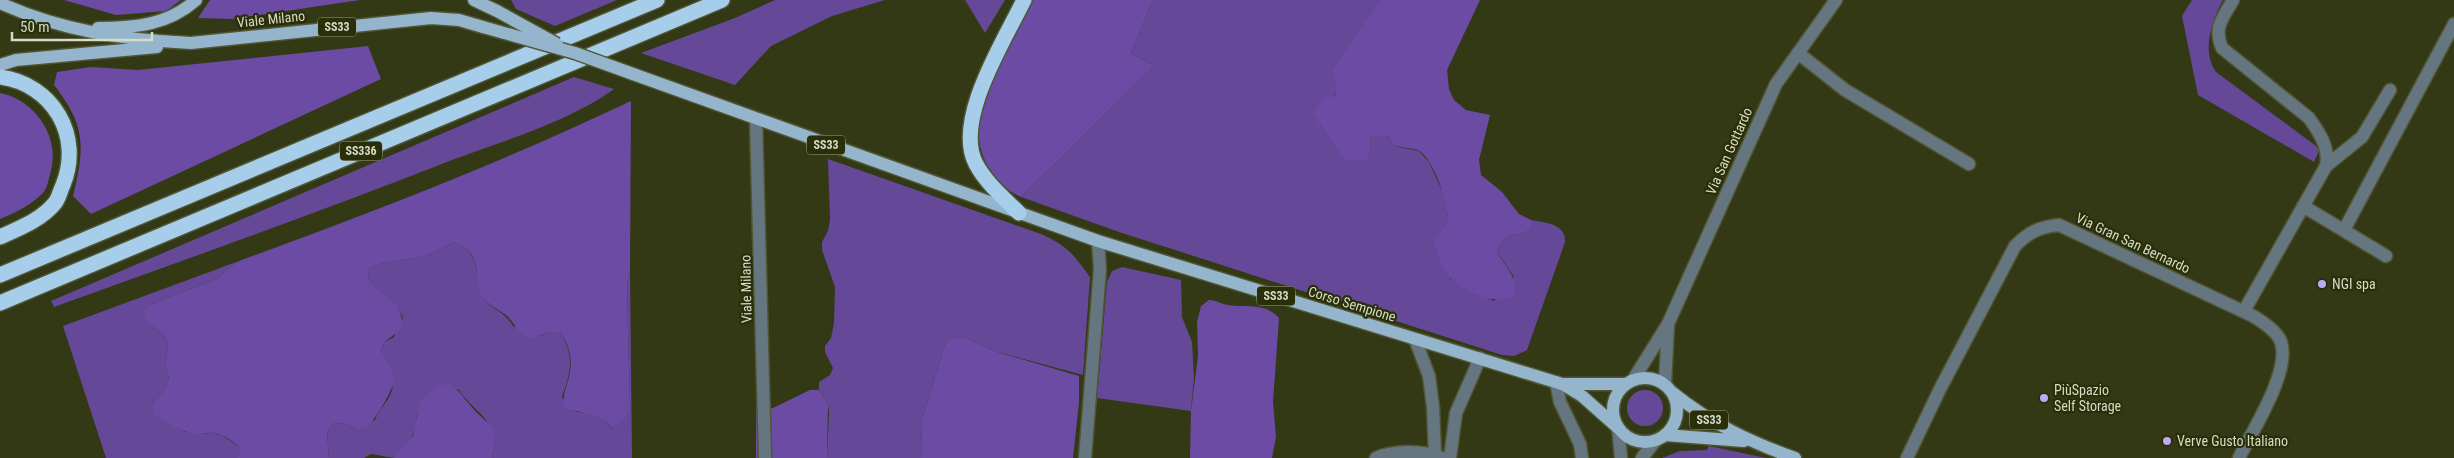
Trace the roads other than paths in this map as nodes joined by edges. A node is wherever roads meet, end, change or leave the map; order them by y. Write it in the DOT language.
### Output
graph roads {
  1 [pos="196,0"];
  2 [pos="474,0"];
  3 [pos="657,0"];
  4 [pos="722,0"];
  5 [pos="1024,0"];
  6 [pos="1836,0"];
  7 [pos="2233,0"];
  8 [pos="0,3"];
  9 [pos="2454,24"];
  10 [pos="70,28"];
  11 [pos="191,43"];
  12 [pos="575,53"];
  13 [pos="1798,53"];
  14 [pos="0,65"];
  15 [pos="0,77"];
  16 [pos="2390,90"];
  17 [pos="756,120"];
  18 [pos="1969,164"];
  19 [pos="2326,166"];
  20 [pos="2303,206"];
  21 [pos="1019,213"];
  22 [pos="2344,230"];
  23 [pos="0,237"];
  24 [pos="1098,241"];
  25 [pos="2386,256"];
  26 [pos="0,275"];
  27 [pos="0,303"];
  28 [pos="2244,311"];
  29 [pos="1668,324"];
  30 [pos="1416,339"];
  31 [pos="1480,358"];
  32 [pos="1629,382"];
  33 [pos="1559,383"];
  34 [pos="1669,389"];
  35 [pos="1618,427"];
  36 [pos="1660,438"];
  37 [pos="1749,441"];
  38 [pos="1439,456"];
  39 [pos="765,458"];
  40 [pos="1085,458"];
  41 [pos="1376,458"];
  42 [pos="1450,458"];
  43 [pos="1582,458"];
  44 [pos="1621,458"];
  45 [pos="1642,458"];
  46 [pos="1795,458"];
  47 [pos="1906,458"];
  48 [pos="2239,458"];
  1 -- 10 [label="main road"];
  2 -- 12 [label="main road, Viale Milano / SS33, bridge"];
  3 -- 26 [label="highway, SS336"];
  4 -- 27 [label="highway, SS336"];
  5 -- 21 [label="highway"];
  6 -- 13 [label="street, Via San Gottardo"];
  7 -- 19 [label="street"];
  8 -- 10 [label="main road, Viale Milano / SS33"];
  9 -- 22 [label="street"];
  10 -- 11 [label="main road, Viale Milano / SS33"];
  11 -- 12 [label="main road, Viale Milano / SS33, bridge"];
  11 -- 14 [label="main road"];
  12 -- 17 [label="main road, Viale Milano / SS33, bridge"];
  13 -- 18 [label="street"];
  13 -- 29 [label="street, Via San Gottardo"];
  15 -- 23 [label="highway"];
  16 -- 19 [label="street"];
  17 -- 21 [label="main road, Viale Milano / SS33"];
  17 -- 39 [label="street, Viale Milano"];
  19 -- 20 [label="street"];
  20 -- 22 [label="street"];
  20 -- 28 [label="street"];
  21 -- 24 [label="main road, Corso Sempione / SS33"];
  22 -- 25 [label="street"];
  24 -- 30 [label="main road, Corso Sempione / SS33"];
  24 -- 40 [label="street"];
  28 -- 47 [label="street, Via Gran San Bernardo"];
  28 -- 48 [label="street, Via Gran San Bernardo"];
  29 -- 32 [label="street, Via San Gottardo"];
  29 -- 34 [label="street, Via San Gottardo"];
  30 -- 31 [label="main road, Corso Sempione / SS33"];
  30 -- 38 [label="street"];
  31 -- 33 [label="main road, Corso Sempione / SS33"];
  31 -- 42 [label="street"];
  32 -- 33 [label="main road, Corso Sempione / SS33"];
  32 -- 34 [label="main road, SS33"];
  32 -- 35 [label="main road"];
  33 -- 35 [label="main road, Corso Sempione / SS33"];
  33 -- 43 [label="street"];
  34 -- 36 [label="main road, SS33"];
  34 -- 37 [label="main road, SS33"];
  35 -- 36 [label="main road, SS33"];
  35 -- 44 [label="street"];
  36 -- 37 [label="main road, SS33"];
  36 -- 45 [label="street"];
  37 -- 46 [label="main road, SS33"];
  38 -- 41 [label="street"];
}
